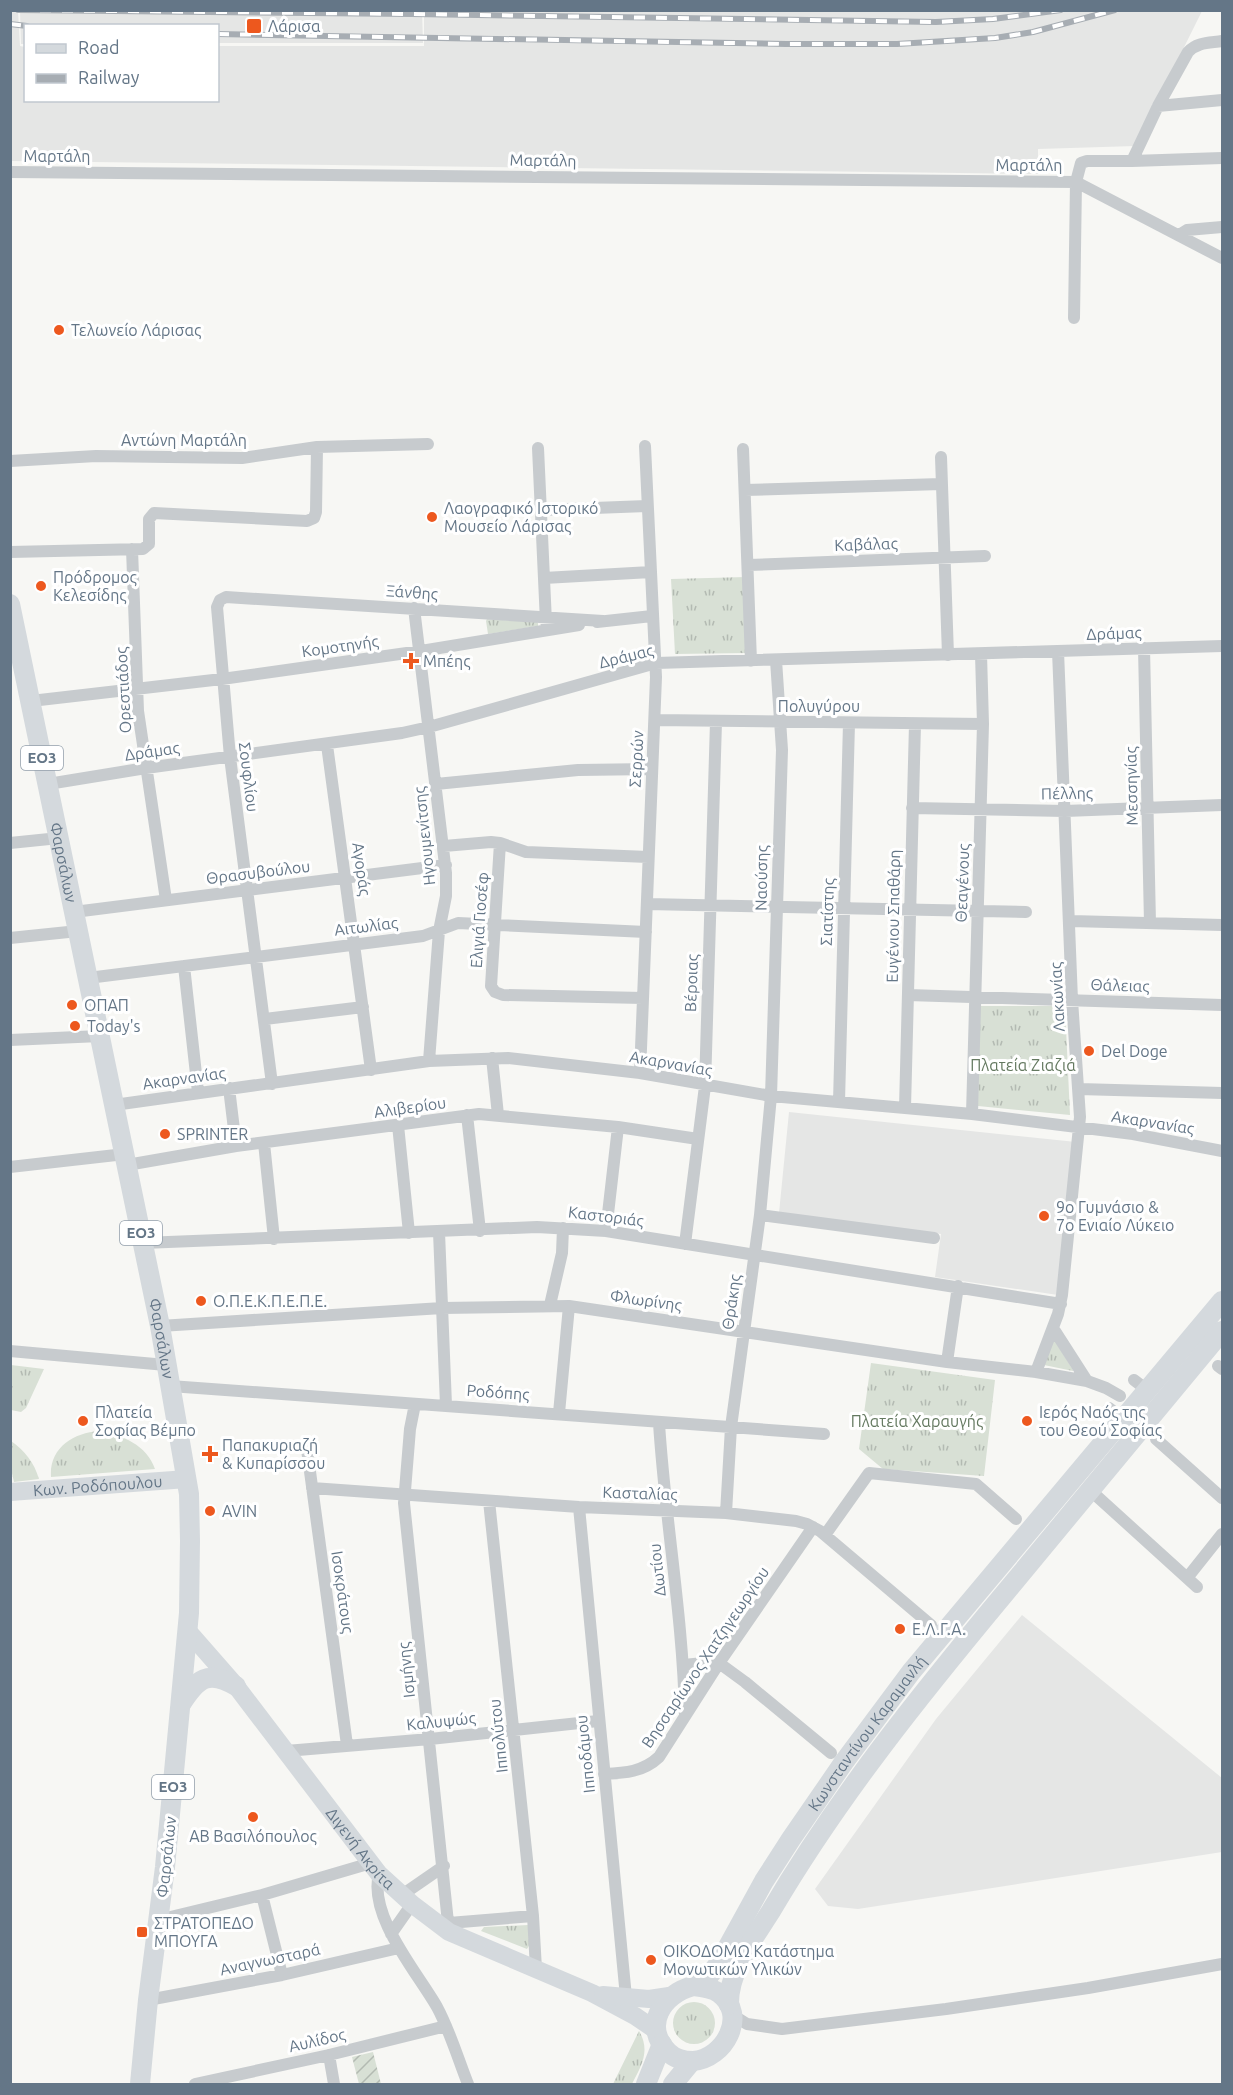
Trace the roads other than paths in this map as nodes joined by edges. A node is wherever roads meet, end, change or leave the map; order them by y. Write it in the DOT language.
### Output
graph roads {
  1 [pos="1222,41"];
  2 [pos="1222,100"];
  3 [pos="1158,106"];
  4 [pos="1222,158"];
  5 [pos="1132,161"];
  6 [pos="10,172"];
  7 [pos="1076,182"];
  8 [pos="1222,227"];
  9 [pos="1179,235"];
  10 [pos="1222,258"];
  11 [pos="1074,318"];
  12 [pos="428,444"];
  13 [pos="645,446"];
  14 [pos="317,447"];
  15 [pos="538,448"];
  16 [pos="743,450"];
  17 [pos="941,457"];
  18 [pos="10,461"];
  19 [pos="941,484"];
  20 [pos="745,490"];
  21 [pos="647,506"];
  22 [pos="541,510"];
  23 [pos="132,549"];
  24 [pos="10,552"];
  25 [pos="985,556"];
  26 [pos="944,558"];
  27 [pos="748,566"];
  28 [pos="651,572"];
  29 [pos="544,578"];
  30 [pos="220,600"];
  31 [pos="10,604"];
  32 [pos="414,608"];
  33 [pos="652,616"];
  34 [pos="546,623"];
  35 [pos="1222,645"];
  36 [pos="1144,648"];
  37 [pos="421,651"];
  38 [pos="1058,651"];
  39 [pos="981,654"];
  40 [pos="948,655"];
  41 [pos="776,660"];
  42 [pos="751,661"];
  43 [pos="656,663"];
  44 [pos="222,679"];
  45 [pos="138,688"];
  46 [pos="31,701"];
  47 [pos="655,720"];
  48 [pos="716,722"];
  49 [pos="781,723"];
  50 [pos="849,723"];
  51 [pos="915,724"];
  52 [pos="983,724"];
  53 [pos="429,728"];
  54 [pos="327,745"];
  55 [pos="230,757"];
  56 [pos="146,768"];
  57 [pos="652,769"];
  58 [pos="48,784"];
  59 [pos="436,784"];
  60 [pos="1222,805"];
  61 [pos="912,808"];
  62 [pos="1148,808"];
  63 [pos="981,809"];
  64 [pos="1065,811"];
  65 [pos="59,838"];
  66 [pos="10,843"];
  67 [pos="500,843"];
  68 [pos="444,846"];
  69 [pos="648,857"];
  70 [pos="446,865"];
  71 [pos="346,878"];
  72 [pos="248,890"];
  73 [pos="166,900"];
  74 [pos="647,904"];
  75 [pos="709,905"];
  76 [pos="777,907"];
  77 [pos="844,908"];
  78 [pos="909,909"];
  79 [pos="977,911"];
  80 [pos="74,912"];
  81 [pos="1026,912"];
  82 [pos="1071,921"];
  83 [pos="1150,923"];
  84 [pos="496,924"];
  85 [pos="1222,925"];
  86 [pos="78,931"];
  87 [pos="439,931"];
  88 [pos="646,932"];
  89 [pos="10,938"];
  90 [pos="355,944"];
  91 [pos="256,957"];
  92 [pos="184,966"];
  93 [pos="88,978"];
  94 [pos="908,995"];
  95 [pos="643,998"];
  96 [pos="976,998"];
  97 [pos="1072,1000"];
  98 [pos="1222,1005"];
  99 [pos="363,1007"];
  100 [pos="265,1019"];
  101 [pos="100,1036"];
  102 [pos="10,1041"];
  103 [pos="492,1058"];
  104 [pos="429,1061"];
  105 [pos="371,1070"];
  106 [pos="640,1073"];
  107 [pos="272,1084"];
  108 [pos="705,1086"];
  109 [pos="229,1088"];
  110 [pos="1079,1089"];
  111 [pos="198,1092"];
  112 [pos="1222,1093"];
  113 [pos="771,1096"];
  114 [pos="838,1102"];
  115 [pos="114,1105"];
  116 [pos="905,1108"];
  117 [pos="972,1114"];
  118 [pos="467,1115"];
  119 [pos="498,1115"];
  120 [pos="399,1125"];
  121 [pos="618,1127"];
  122 [pos="1080,1128"];
  123 [pos="698,1139"];
  124 [pos="264,1143"];
  125 [pos="236,1146"];
  126 [pos="1222,1151"];
  127 [pos="126,1160"];
  128 [pos="10,1167"];
  129 [pos="760,1215"];
  130 [pos="563,1228"];
  131 [pos="480,1230"];
  132 [pos="606,1231"];
  133 [pos="439,1232"];
  134 [pos="409,1233"];
  135 [pos="934,1238"];
  136 [pos="274,1239"];
  137 [pos="143,1243"];
  138 [pos="685,1244"];
  139 [pos="754,1255"];
  140 [pos="958,1287"];
  141 [pos="1222,1301"];
  142 [pos="1061,1304"];
  143 [pos="550,1305"];
  144 [pos="569,1306"];
  145 [pos="442,1308"];
  146 [pos="160,1326"];
  147 [pos="1053,1328"];
  148 [pos="1222,1331"];
  149 [pos="744,1332"];
  150 [pos="10,1351"];
  151 [pos="947,1362"];
  152 [pos="166,1365"];
  153 [pos="1036,1372"];
  154 [pos="1087,1381"];
  155 [pos="170,1386"];
  156 [pos="1120,1396"];
  157 [pos="415,1404"];
  158 [pos="446,1405"];
  159 [pos="560,1413"];
  160 [pos="659,1423"];
  161 [pos="731,1427"];
  162 [pos="824,1434"];
  163 [pos="1156,1439"];
  164 [pos="306,1442"];
  165 [pos="187,1479"];
  166 [pos="312,1488"];
  167 [pos="10,1492"];
  168 [pos="404,1494"];
  169 [pos="1096,1496"];
  170 [pos="1222,1498"];
  171 [pos="489,1501"];
  172 [pos="579,1507"];
  173 [pos="667,1510"];
  174 [pos="726,1513"];
  175 [pos="1016,1519"];
  176 [pos="813,1527"];
  177 [pos="1222,1534"];
  178 [pos="825,1535"];
  179 [pos="1191,1573"];
  180 [pos="1197,1587"];
  181 [pos="931,1625"];
  182 [pos="187,1630"];
  183 [pos="719,1663"];
  184 [pos="684,1665"];
  185 [pos="236,1686"];
  186 [pos="180,1706"];
  187 [pos="685,1714"];
  188 [pos="598,1721"];
  189 [pos="514,1730"];
  190 [pos="430,1739"];
  191 [pos="347,1745"];
  192 [pos="286,1751"];
  193 [pos="831,1753"];
  194 [pos="604,1774"];
  195 [pos="444,1866"];
  196 [pos="375,1868"];
  197 [pos="262,1894"];
  198 [pos="407,1900"];
  199 [pos="533,1916"];
  200 [pos="158,1920"];
  201 [pos="449,1928"];
  202 [pos="391,1934"];
  203 [pos="399,1948"];
  204 [pos="1222,1964"];
  205 [pos="536,1969"];
  206 [pos="282,1975"];
  207 [pos="693,1986"];
  208 [pos="592,1993"];
  209 [pos="669,1996"];
  210 [pos="626,1997"];
  211 [pos="148,2000"];
  212 [pos="730,2009"];
  213 [pos="446,2026"];
  214 [pos="762,2026"];
  215 [pos="660,2037"];
  216 [pos="726,2041"];
  217 [pos="329,2055"];
  218 [pos="692,2061"];
  219 [pos="140,2085"];
  220 [pos="195,2085"];
  221 [pos="334,2085"];
  222 [pos="468,2085"];
  223 [pos="646,2085"];
  224 [pos="673,2085"];
  1 -- 3 [label="street"];
  2 -- 3 [label="street"];
  3 -- 5 [label="street"];
  4 -- 5 [label="street"];
  5 -- 7 [label="street"];
  6 -- 7 [label="street, Μαρτάλη"];
  7 -- 9 [label="street"];
  7 -- 11 [label="street"];
  8 -- 9 [label="street"];
  9 -- 10 [label="street"];
  12 -- 14 [label="street, Αντώνη Μαρτάλη"];
  13 -- 21 [label="street, Σερρών"];
  14 -- 18 [label="street, Αντώνη Μαρτάλη"];
  14 -- 23 [label="street"];
  15 -- 22 [label="street"];
  16 -- 20 [label="street"];
  17 -- 19 [label="street"];
  19 -- 20 [label="street"];
  19 -- 26 [label="street"];
  20 -- 27 [label="street"];
  21 -- 22 [label="street"];
  21 -- 28 [label="street, Σερρών"];
  22 -- 29 [label="street"];
  23 -- 24 [label="street"];
  23 -- 45 [label="street, Ορεστιάδος"];
  25 -- 26 [label="street, Καβάλας"];
  26 -- 27 [label="street, Καβάλας"];
  26 -- 40 [label="street"];
  27 -- 42 [label="street"];
  28 -- 29 [label="street"];
  28 -- 33 [label="street, Σερρών"];
  29 -- 34 [label="street"];
  30 -- 32 [label="street, Ξάνθης"];
  30 -- 44 [label="street, Σουφλίου"];
  31 -- 46 [label="main road, Φαρσάλων / ΕΟ3"];
  32 -- 34 [label="street, Ξάνθης"];
  32 -- 37 [label="street, Ηγουμενίτσης"];
  33 -- 34 [label="street, Κομοτηνής"];
  33 -- 43 [label="street, Σερρών"];
  34 -- 37 [label="street, Κομοτηνής"];
  35 -- 36 [label="street, Δράμας"];
  36 -- 38 [label="street, Δράμας"];
  36 -- 62 [label="street, Μεσσηνίας"];
  37 -- 44 [label="street, Κομοτηνής"];
  37 -- 53 [label="street, Ηγουμενίτσης"];
  38 -- 39 [label="street, Δράμας"];
  38 -- 64 [label="street, Λακωνίας"];
  39 -- 40 [label="street, Δράμας"];
  39 -- 52 [label="street, Θεαγένους"];
  40 -- 41 [label="street, Δράμας"];
  41 -- 42 [label="street, Δράμας"];
  41 -- 49 [label="street, Ναούσης"];
  42 -- 43 [label="street, Δράμας"];
  43 -- 47 [label="street, Σερρών"];
  43 -- 53 [label="street, Δράμας"];
  44 -- 45 [label="street, Κομοτηνής"];
  44 -- 55 [label="street, Σουφλίου"];
  45 -- 46 [label="street, Κομοτηνής"];
  45 -- 56 [label="street, Ορεστιάδος"];
  46 -- 58 [label="main road, Φαρσάλων / ΕΟ3"];
  47 -- 48 [label="street, Πολυγύρου"];
  47 -- 57 [label="street, Σερρών"];
  48 -- 49 [label="street, Πολυγύρου"];
  48 -- 75 [label="street, Βέροιας"];
  49 -- 50 [label="street, Πολυγύρου"];
  49 -- 76 [label="street, Ναούσης"];
  50 -- 51 [label="street, Πολυγύρου"];
  50 -- 77 [label="street, Σιατίστης"];
  51 -- 52 [label="street, Πολυγύρου"];
  51 -- 61 [label="street, Ευγένιου Σπαθάρη"];
  52 -- 63 [label="street, Θεαγένους"];
  53 -- 54 [label="street, Δράμας"];
  53 -- 59 [label="street, Ηγουμενίτσης"];
  54 -- 55 [label="street, Δράμας"];
  54 -- 71 [label="street, Αγοράς"];
  55 -- 56 [label="street, Δράμας"];
  55 -- 72 [label="street, Σουφλίου"];
  56 -- 58 [label="street, Δράμας"];
  56 -- 73 [label="street, Ορεστιάδος"];
  57 -- 59 [label="street"];
  57 -- 69 [label="street, Σερρών"];
  58 -- 65 [label="main road, Φαρσάλων / ΕΟ3"];
  59 -- 68 [label="street, Ηγουμενίτσης"];
  60 -- 62 [label="street, Πέλλης"];
  61 -- 63 [label="street, Πέλλης"];
  61 -- 78 [label="street, Ευγένιου Σπαθάρη"];
  62 -- 64 [label="street, Πέλλης"];
  62 -- 83 [label="street, Μεσσηνίας"];
  63 -- 64 [label="street, Πέλλης"];
  63 -- 79 [label="street, Θεαγένους"];
  64 -- 82 [label="street, Λακωνίας"];
  65 -- 66 [label="street"];
  65 -- 80 [label="main road, Φαρσάλων / ΕΟ3"];
  67 -- 68 [label="street"];
  67 -- 69 [label="street"];
  67 -- 84 [label="street, Ελιγιά Γιοσέφ"];
  68 -- 70 [label="street, Ηγουμενίτσης"];
  69 -- 74 [label="street, Σερρών"];
  70 -- 71 [label="street, Θρασυβούλου"];
  70 -- 87 [label="street, Ηγουμενίτσης"];
  71 -- 72 [label="street, Θρασυβούλου"];
  71 -- 90 [label="street, Αγοράς"];
  72 -- 73 [label="street, Θρασυβούλου"];
  72 -- 91 [label="street, Σουφλίου"];
  73 -- 80 [label="street, Θρασυβούλου"];
  74 -- 75 [label="street"];
  74 -- 88 [label="street, Σερρών"];
  75 -- 76 [label="street"];
  75 -- 108 [label="street, Βέροιας"];
  76 -- 77 [label="street"];
  76 -- 113 [label="street, Ναούσης"];
  77 -- 78 [label="street"];
  77 -- 114 [label="street, Σιατίστης"];
  78 -- 79 [label="street"];
  78 -- 94 [label="street, Ευγένιου Σπαθάρη"];
  79 -- 81 [label="street"];
  79 -- 96 [label="street, Θεαγένους"];
  80 -- 86 [label="main road, Φαρσάλων / ΕΟ3"];
  82 -- 83 [label="street"];
  82 -- 97 [label="street, Λακωνίας"];
  83 -- 85 [label="street"];
  84 -- 87 [label="street, Αιτωλίας"];
  84 -- 88 [label="street, Αιτωλίας"];
  84 -- 95 [label="street, Ελιγιά Γιοσέφ"];
  86 -- 89 [label="street"];
  86 -- 93 [label="main road, Φαρσάλων / ΕΟ3"];
  87 -- 90 [label="street, Αιτωλίας"];
  87 -- 104 [label="street, Ηγουμενίτσης"];
  88 -- 95 [label="street, Σερρών"];
  90 -- 91 [label="street, Αιτωλίας"];
  90 -- 99 [label="street, Αγοράς"];
  91 -- 92 [label="street, Αιτωλίας"];
  91 -- 100 [label="street, Σουφλίου"];
  92 -- 93 [label="street, Αιτωλίας"];
  92 -- 111 [label="street"];
  93 -- 101 [label="main road, Φαρσάλων / ΕΟ3"];
  94 -- 96 [label="street, Θάλειας"];
  94 -- 116 [label="street, Ευγένιου Σπαθάρη"];
  95 -- 106 [label="street, Σερρών"];
  96 -- 97 [label="street, Θάλειας"];
  96 -- 117 [label="street, Θεαγένους"];
  97 -- 98 [label="street, Θάλειας"];
  97 -- 110 [label="street, Λακωνίας"];
  99 -- 100 [label="street"];
  99 -- 105 [label="street, Αγοράς"];
  100 -- 107 [label="street, Σουφλίου"];
  101 -- 102 [label="street"];
  101 -- 115 [label="main road, Φαρσάλων / ΕΟ3"];
  103 -- 104 [label="street, Ακαρνανίας"];
  103 -- 106 [label="street, Ακαρνανίας"];
  103 -- 119 [label="street"];
  104 -- 105 [label="street, Ακαρνανίας"];
  105 -- 107 [label="street, Ακαρνανίας"];
  106 -- 108 [label="street, Ακαρνανίας"];
  107 -- 109 [label="street, Ακαρνανίας"];
  108 -- 113 [label="street, Ακαρνανίας"];
  108 -- 123 [label="street, Βέροιας"];
  109 -- 111 [label="street, Ακαρνανίας"];
  109 -- 125 [label="street"];
  110 -- 112 [label="street"];
  110 -- 122 [label="street, Λακωνίας"];
  111 -- 115 [label="street, Ακαρνανίας"];
  113 -- 114 [label="street, Ακαρνανίας"];
  113 -- 129 [label="street, Θράκης"];
  114 -- 116 [label="street, Ακαρνανίας"];
  115 -- 127 [label="main road, Φαρσάλων / ΕΟ3"];
  116 -- 117 [label="street, Ακαρνανίας"];
  117 -- 122 [label="street, Ακαρνανίας"];
  118 -- 119 [label="street, Αλιβερίου"];
  118 -- 120 [label="street, Αλιβερίου"];
  118 -- 131 [label="street"];
  119 -- 121 [label="street, Αλιβερίου"];
  120 -- 124 [label="street, Αλιβερίου"];
  120 -- 134 [label="street"];
  121 -- 123 [label="street, Αλιβερίου"];
  121 -- 132 [label="street"];
  122 -- 126 [label="street, Ακαρνανίας"];
  122 -- 142 [label="street, Λακωνίας"];
  123 -- 138 [label="street, Βέροιας"];
  124 -- 125 [label="street, Αλιβερίου"];
  124 -- 136 [label="street"];
  125 -- 127 [label="street, Αλιβερίου"];
  127 -- 128 [label="street, Αλιβερίου"];
  127 -- 137 [label="main road, Φαρσάλων / ΕΟ3"];
  129 -- 135 [label="street"];
  129 -- 139 [label="street, Θράκης"];
  130 -- 131 [label="street, Καστοριάς"];
  130 -- 132 [label="street, Καστοριάς"];
  130 -- 143 [label="street"];
  131 -- 133 [label="street, Καστοριάς"];
  132 -- 138 [label="street, Καστοριάς"];
  133 -- 134 [label="street, Καστοριάς"];
  133 -- 145 [label="street"];
  134 -- 136 [label="street, Καστοριάς"];
  136 -- 137 [label="street, Καστοριάς"];
  137 -- 146 [label="main road, Φαρσάλων / ΕΟ3"];
  138 -- 139 [label="street, Καστοριάς"];
  139 -- 140 [label="street, Καστοριάς"];
  139 -- 149 [label="street, Θράκης"];
  140 -- 142 [label="street, Καστοριάς"];
  140 -- 151 [label="street"];
  141 -- 207 [label="main road, Κωνσταντίνου Καραμανλή"];
  142 -- 147 [label="street, Λακωνίας"];
  143 -- 144 [label="street, Φλωρίνης"];
  143 -- 145 [label="street, Φλωρίνης"];
  144 -- 149 [label="street, Φλωρίνης"];
  144 -- 159 [label="street"];
  145 -- 146 [label="street, Φλωρίνης"];
  145 -- 158 [label="street"];
  146 -- 152 [label="main road, Φαρσάλων / ΕΟ3"];
  147 -- 153 [label="street, Λακωνίας"];
  147 -- 154 [label="street"];
  148 -- 169 [label="main road, Κωνσταντίνου Καραμανλή"];
  149 -- 151 [label="street, Φλωρίνης"];
  149 -- 161 [label="street, Θράκης"];
  150 -- 152 [label="street"];
  151 -- 153 [label="street, Φλωρίνης"];
  152 -- 155 [label="main road, Φαρσάλων / ΕΟ3"];
  153 -- 154 [label="street, Φλωρίνης"];
  154 -- 156 [label="street, Φλωρίνης"];
  155 -- 157 [label="street, Ροδόπης"];
  155 -- 165 [label="main road, Φαρσάλων / ΕΟ3"];
  157 -- 158 [label="street, Ροδόπης"];
  157 -- 168 [label="street, Ισμήνης"];
  158 -- 159 [label="street, Ροδόπης"];
  159 -- 160 [label="street, Ροδόπης"];
  160 -- 161 [label="street, Ροδόπης"];
  160 -- 173 [label="street, Δωτίου"];
  161 -- 162 [label="street, Ροδόπης"];
  161 -- 174 [label="street, Θράκης"];
  163 -- 170 [label="street"];
  164 -- 166 [label="street, Ισοκράτους"];
  165 -- 167 [label="main road, Κων. Ροδόπουλου"];
  165 -- 182 [label="main road, Φαρσάλων / ΕΟ3"];
  166 -- 168 [label="street, Κασταλίας"];
  166 -- 191 [label="street, Ισοκράτους"];
  168 -- 171 [label="street, Κασταλίας"];
  168 -- 190 [label="street, Ισμήνης"];
  169 -- 180 [label="street"];
  169 -- 212 [label="main road, Κωνσταντίνου Καραμανλή"];
  171 -- 172 [label="street, Κασταλίας"];
  171 -- 189 [label="street, Ιππολύτου"];
  172 -- 173 [label="street, Κασταλίας"];
  172 -- 188 [label="street, Ιπποδάμου"];
  173 -- 174 [label="street, Κασταλίας"];
  173 -- 184 [label="street, Δωτίου"];
  174 -- 176 [label="street, Κασταλίας"];
  175 -- 178 [label="street"];
  176 -- 178 [label="street, Κασταλίας"];
  176 -- 183 [label="street, Βησσαρίωνος Χατζηγεωργίου"];
  177 -- 179 [label="street"];
  178 -- 181 [label="street, Κασταλίας"];
  182 -- 185 [label="main road, Διγενή Ακρίτα"];
  182 -- 186 [label="main road, Φαρσάλων / ΕΟ3"];
  183 -- 184 [label="street"];
  183 -- 187 [label="street, Βησσαρίωνος Χατζηγεωργίου"];
  183 -- 193 [label="street"];
  184 -- 187 [label="street, Δωτίου"];
  185 -- 186 [label="main road"];
  185 -- 192 [label="main road, Διγενή Ακρίτα"];
  186 -- 200 [label="main road, Φαρσάλων / ΕΟ3"];
  187 -- 194 [label="street, Βησσαρίωνος Χατζηγεωργίου"];
  188 -- 189 [label="street, Καλυψώς"];
  188 -- 194 [label="street, Ιπποδάμου"];
  189 -- 190 [label="street, Καλυψώς"];
  189 -- 199 [label="street, Ιππολύτου"];
  190 -- 191 [label="street, Καλυψώς"];
  190 -- 195 [label="street, Ισμήνης"];
  191 -- 192 [label="street, Καλυψώς"];
  192 -- 196 [label="main road, Διγενή Ακρίτα"];
  194 -- 210 [label="street, Ιπποδάμου"];
  195 -- 198 [label="street"];
  195 -- 201 [label="street, Ισμήνης"];
  196 -- 197 [label="street"];
  196 -- 198 [label="main road, Διγενή Ακρίτα"];
  196 -- 202 [label="street"];
  197 -- 200 [label="street"];
  197 -- 206 [label="street"];
  198 -- 201 [label="main road, Διγενή Ακρίτα"];
  198 -- 202 [label="street"];
  199 -- 201 [label="street"];
  199 -- 205 [label="street, Ιππολύτου"];
  200 -- 211 [label="main road, Φαρσάλων / ΕΟ3"];
  201 -- 205 [label="main road, Διγενή Ακρίτα"];
  202 -- 203 [label="street"];
  203 -- 206 [label="street, Αναγνωσταρά"];
  203 -- 213 [label="street"];
  204 -- 214 [label="street"];
  205 -- 208 [label="main road, Διγενή Ακρίτα"];
  206 -- 211 [label="street, Αναγνωσταρά"];
  207 -- 209 [label="main road"];
  207 -- 212 [label="main road"];
  208 -- 210 [label="main road, Διγενή Ακρίτα"];
  208 -- 215 [label="main road, Διγενή Ακρίτα"];
  209 -- 210 [label="main road, Διγενή Ακρίτα"];
  209 -- 215 [label="main road"];
  211 -- 219 [label="main road, Φαρσάλων / ΕΟ3"];
  212 -- 214 [label="street"];
  212 -- 216 [label="main road"];
  213 -- 217 [label="street, Αυλίδος"];
  213 -- 222 [label="street"];
  214 -- 216 [label="street"];
  215 -- 218 [label="main road"];
  215 -- 223 [label="main road"];
  216 -- 218 [label="main road"];
  217 -- 220 [label="street, Αυλίδος"];
  217 -- 221 [label="street"];
  218 -- 224 [label="main road"];
}
